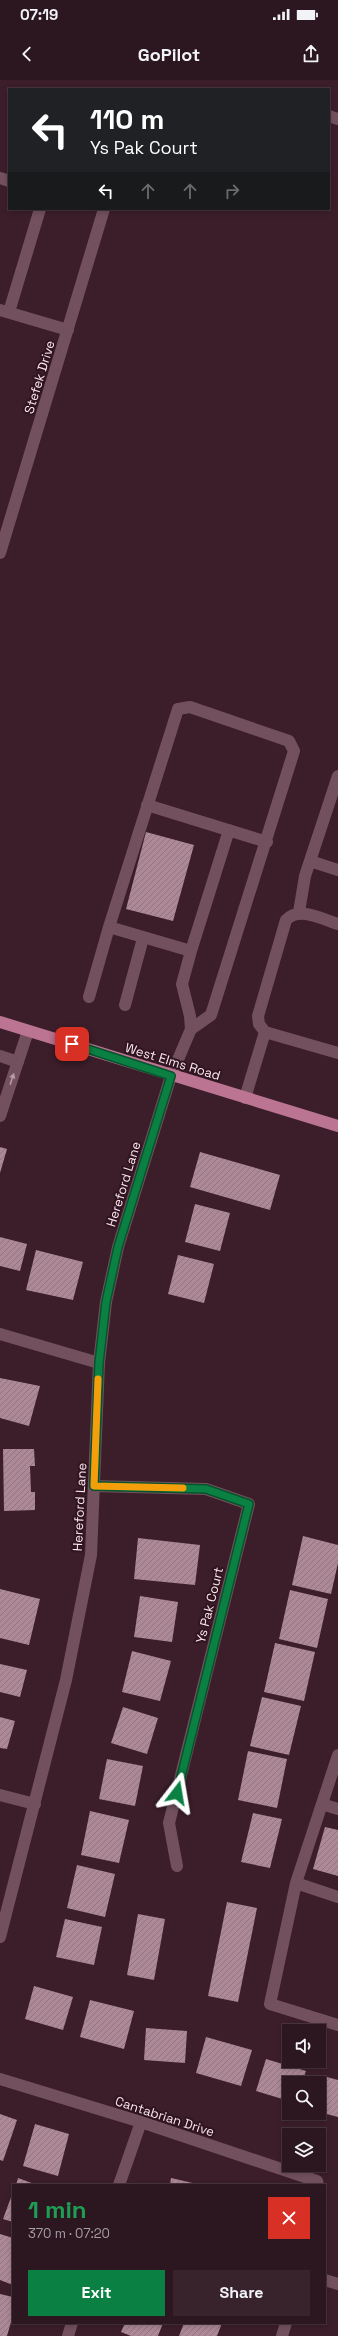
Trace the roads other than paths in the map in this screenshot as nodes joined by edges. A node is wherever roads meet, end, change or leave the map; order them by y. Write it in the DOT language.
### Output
graph roads {
  1 [pos="40,210"];
  2 [pos="103,210"];
  3 [pos="5,311"];
  4 [pos="68,330"];
  5 [pos="0,553"];
  6 [pos="338,776"];
  7 [pos="147,805"];
  8 [pos="229,830"];
  9 [pos="267,842"];
  10 [pos="310,861"];
  11 [pos="338,870"];
  12 [pos="299,912"];
  13 [pos="338,924"];
  14 [pos="109,927"];
  15 [pos="143,938"];
  16 [pos="191,951"];
  17 [pos="89,997"];
  18 [pos="125,1005"];
  19 [pos="0,1022"];
  20 [pos="191,1029"];
  21 [pos="28,1031"];
  22 [pos="265,1032"];
  23 [pos="338,1054"];
  24 [pos="0,1056"];
  25 [pos="18,1062"];
  26 [pos="171,1076"];
  27 [pos="245,1098"];
  28 [pos="0,1116"];
  29 [pos="338,1126"];
  30 [pos="0,1334"];
  31 [pos="99,1363"];
  32 [pos="94,1486"];
  33 [pos="338,1755"];
  34 [pos="0,1795"];
  35 [pos="36,1804"];
  36 [pos="322,1804"];
  37 [pos="338,1809"];
  38 [pos="177,1866"];
  39 [pos="296,1883"];
  40 [pos="338,1896"];
  41 [pos="0,1937"];
  42 [pos="338,2025"];
  43 [pos="0,2079"];
  44 [pos="141,2122"];
  45 [pos="119,2184"];
  46 [pos="318,2184"];
  47 [pos="326,2280"];
  48 [pos="338,2284"];
  49 [pos="72,2324"];
  50 [pos="286,2324"];
  51 [pos="68,2336"];
  52 [pos="282,2336"];
  1 -- 3 [label="street"];
  2 -- 4 [label="street, Stefek Drive"];
  3 -- 4 [label="street"];
  4 -- 5 [label="street, Stefek Drive"];
  6 -- 10 [label="street"];
  7 -- 8 [label="street"];
  7 -- 9 [label="street"];
  7 -- 14 [label="street"];
  8 -- 9 [label="street"];
  8 -- 16 [label="street"];
  9 -- 20 [label="street"];
  10 -- 11 [label="street"];
  10 -- 12 [label="street"];
  12 -- 13 [label="street"];
  12 -- 22 [label="street"];
  14 -- 15 [label="street"];
  14 -- 17 [label="street"];
  15 -- 16 [label="street"];
  15 -- 18 [label="street"];
  16 -- 20 [label="street"];
  19 -- 21 [label="main road, West Elms Road"];
  20 -- 26 [label="street, Hereford Lane"];
  21 -- 25 [label="street"];
  21 -- 26 [label="main road, West Elms Road"];
  22 -- 23 [label="street"];
  22 -- 27 [label="street"];
  24 -- 25 [label="street"];
  28 -- 25 [label="street, one-way"];
  26 -- 27 [label="main road, West Elms Road"];
  26 -- 31 [label="street, Hereford Lane"];
  27 -- 29 [label="main road, West Elms Road"];
  30 -- 31 [label="street"];
  31 -- 32 [label="street, Hereford Lane"];
  32 -- 35 [label="street, Hereford Lane"];
  32 -- 38 [label="street, Ys Pak Court"];
  33 -- 36 [label="street"];
  34 -- 35 [label="street"];
  35 -- 41 [label="street, Hereford Lane"];
  36 -- 37 [label="street"];
  36 -- 39 [label="street"];
  39 -- 40 [label="street"];
  39 -- 42 [label="street"];
  43 -- 44 [label="street, Cantabrian Drive"];
  44 -- 45 [label="street"];
  44 -- 46 [label="street, Cantabrian Drive"];
  47 -- 48 [label="street"];
  49 -- 51 [label="street"];
  50 -- 52 [label="street"];
}
